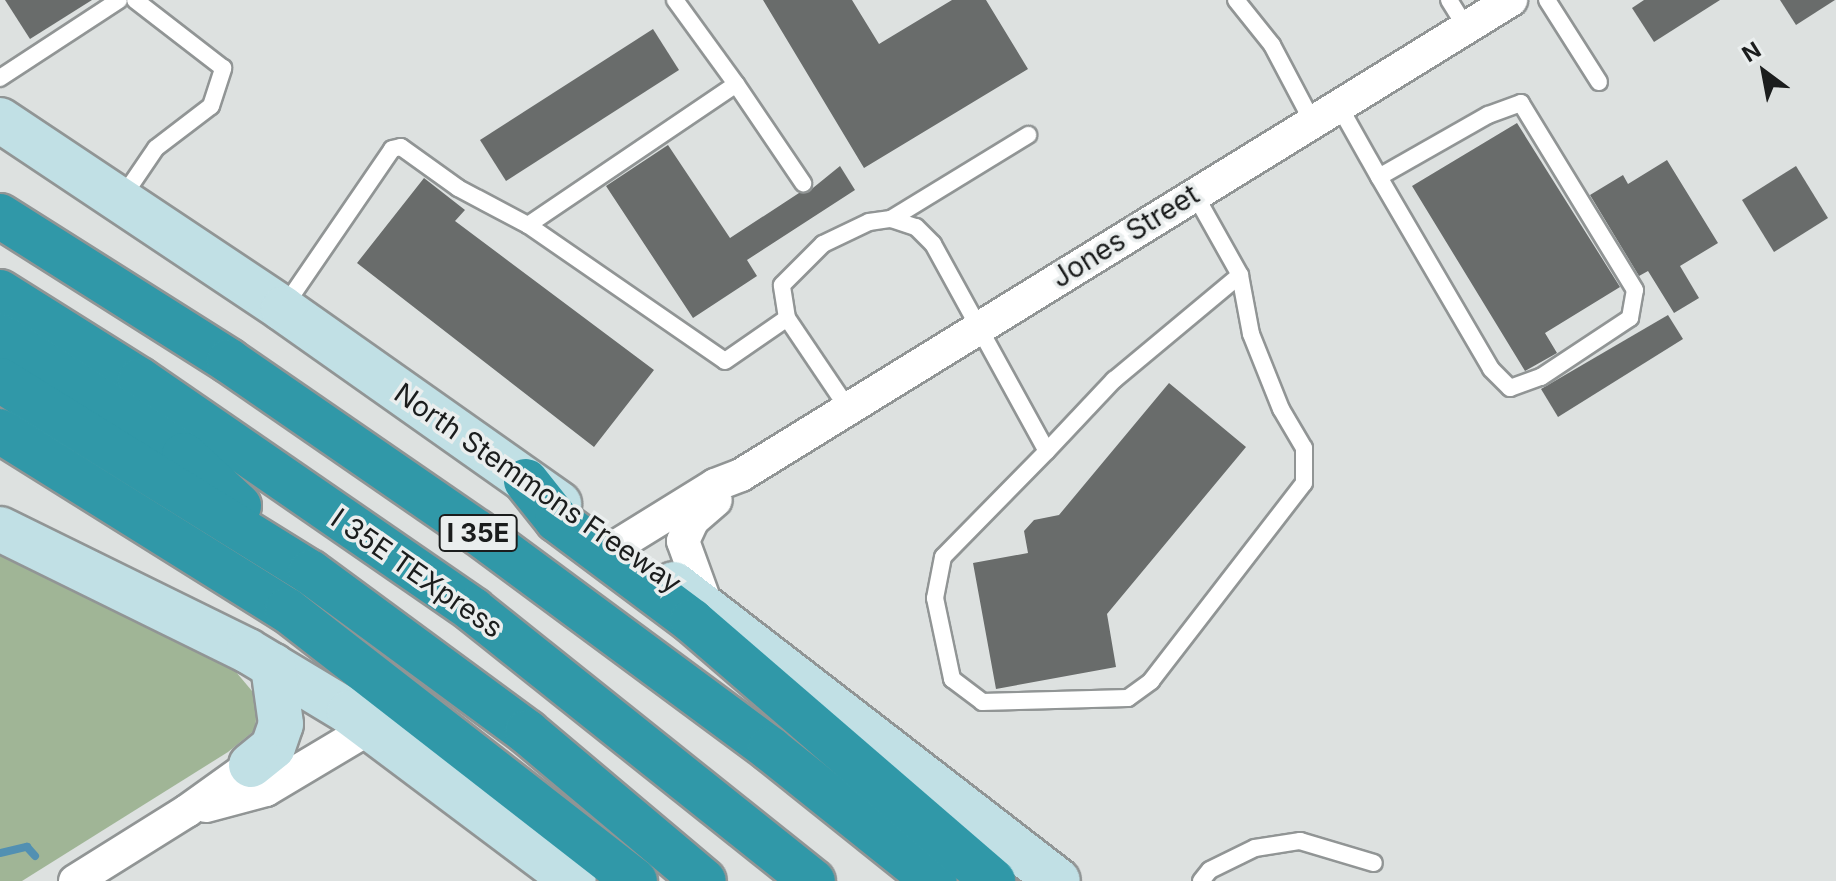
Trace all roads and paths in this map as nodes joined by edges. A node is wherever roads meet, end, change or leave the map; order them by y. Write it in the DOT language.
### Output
graph roads {
  1 [pos="119,0"];
  2 [pos="135,0"];
  3 [pos="675,0"];
  4 [pos="1236,0"];
  5 [pos="1449,0"];
  6 [pos="1511,0"];
  7 [pos="1547,0"];
  8 [pos="1466,27"];
  9 [pos="0,78"];
  10 [pos="1599,82"];
  11 [pos="736,84"];
  12 [pos="1326,113"];
  13 [pos="0,120"];
  14 [pos="1028,135"];
  15 [pos="1379,177"];
  16 [pos="803,183"];
  17 [pos="1194,193"];
  18 [pos="121,200"];
  19 [pos="0,216"];
  20 [pos="891,219"];
  21 [pos="528,225"];
  22 [pos="1240,275"];
  23 [pos="0,292"];
  24 [pos="283,309"];
  25 [pos="787,318"];
  26 [pos="981,325"];
  27 [pos="0,336"];
  28 [pos="0,380"];
  29 [pos="847,407"];
  30 [pos="0,431"];
  31 [pos="1047,451"];
  32 [pos="741,475"];
  33 [pos="526,481"];
  34 [pos="0,529"];
  35 [pos="618,545"];
  36 [pos="310,572"];
  37 [pos="707,607"];
  38 [pos="273,666"];
  39 [pos="370,728"];
  40 [pos="251,765"];
  41 [pos="187,811"];
  42 [pos="1374,863"];
  43 [pos="75,881"];
  44 [pos="574,881"];
  45 [pos="635,881"];
  46 [pos="704,881"];
  47 [pos="813,881"];
  48 [pos="935,881"];
  49 [pos="993,881"];
  50 [pos="1058,881"];
  51 [pos="1201,881"];
  1 -- 9 [label="lane"];
  2 -- 18 [label="lane"];
  3 -- 11 [label="lane"];
  4 -- 12 [label="lane"];
  5 -- 8 [label="lane"];
  6 -- 8 [label="street, Jones Street"];
  7 -- 10 [label="lane"];
  8 -- 12 [label="street, Jones Street"];
  11 -- 16 [label="lane"];
  11 -- 21 [label="lane"];
  12 -- 15 [label="lane"];
  12 -- 17 [label="street, Jones Street"];
  13 -- 18 [label="main road, North Stemmons Freeway"];
  14 -- 20 [label="lane"];
  15 -- 15 [label="lane"];
  17 -- 22 [label="lane"];
  17 -- 26 [label="street, Jones Street"];
  18 -- 24 [label="main road, North Stemmons Freeway"];
  19 -- 48 [label="highway, I 35E"];
  20 -- 25 [label="lane"];
  20 -- 26 [label="lane"];
  21 -- 24 [label="lane"];
  21 -- 25 [label="lane"];
  22 -- 31 [label="lane"];
  22 -- 31 [label="lane"];
  23 -- 47 [label="highway, I 35E TEXpress"];
  24 -- 33 [label="main road, North Stemmons Freeway"];
  25 -- 29 [label="lane"];
  26 -- 29 [label="street, Jones Street"];
  26 -- 31 [label="lane"];
  27 -- 36 [label="highway"];
  28 -- 36 [label="highway"];
  29 -- 32 [label="street, Jones Street"];
  30 -- 45 [label="highway"];
  32 -- 35 [label="street, Jones Street"];
  32 -- 37 [label="street, Jones Street"];
  33 -- 35 [label="main road, North Stemmons Freeway"];
  33 -- 49 [label="highway"];
  34 -- 38 [label="main road"];
  35 -- 37 [label="main road, North Stemmons Freeway"];
  36 -- 46 [label="highway"];
  37 -- 50 [label="main road, North Stemmons Freeway"];
  38 -- 39 [label="main road"];
  38 -- 40 [label="main road"];
  39 -- 41 [label="street"];
  39 -- 44 [label="main road"];
  40 -- 41 [label="street"];
  41 -- 43 [label="street"];
  42 -- 51 [label="lane"];
}
